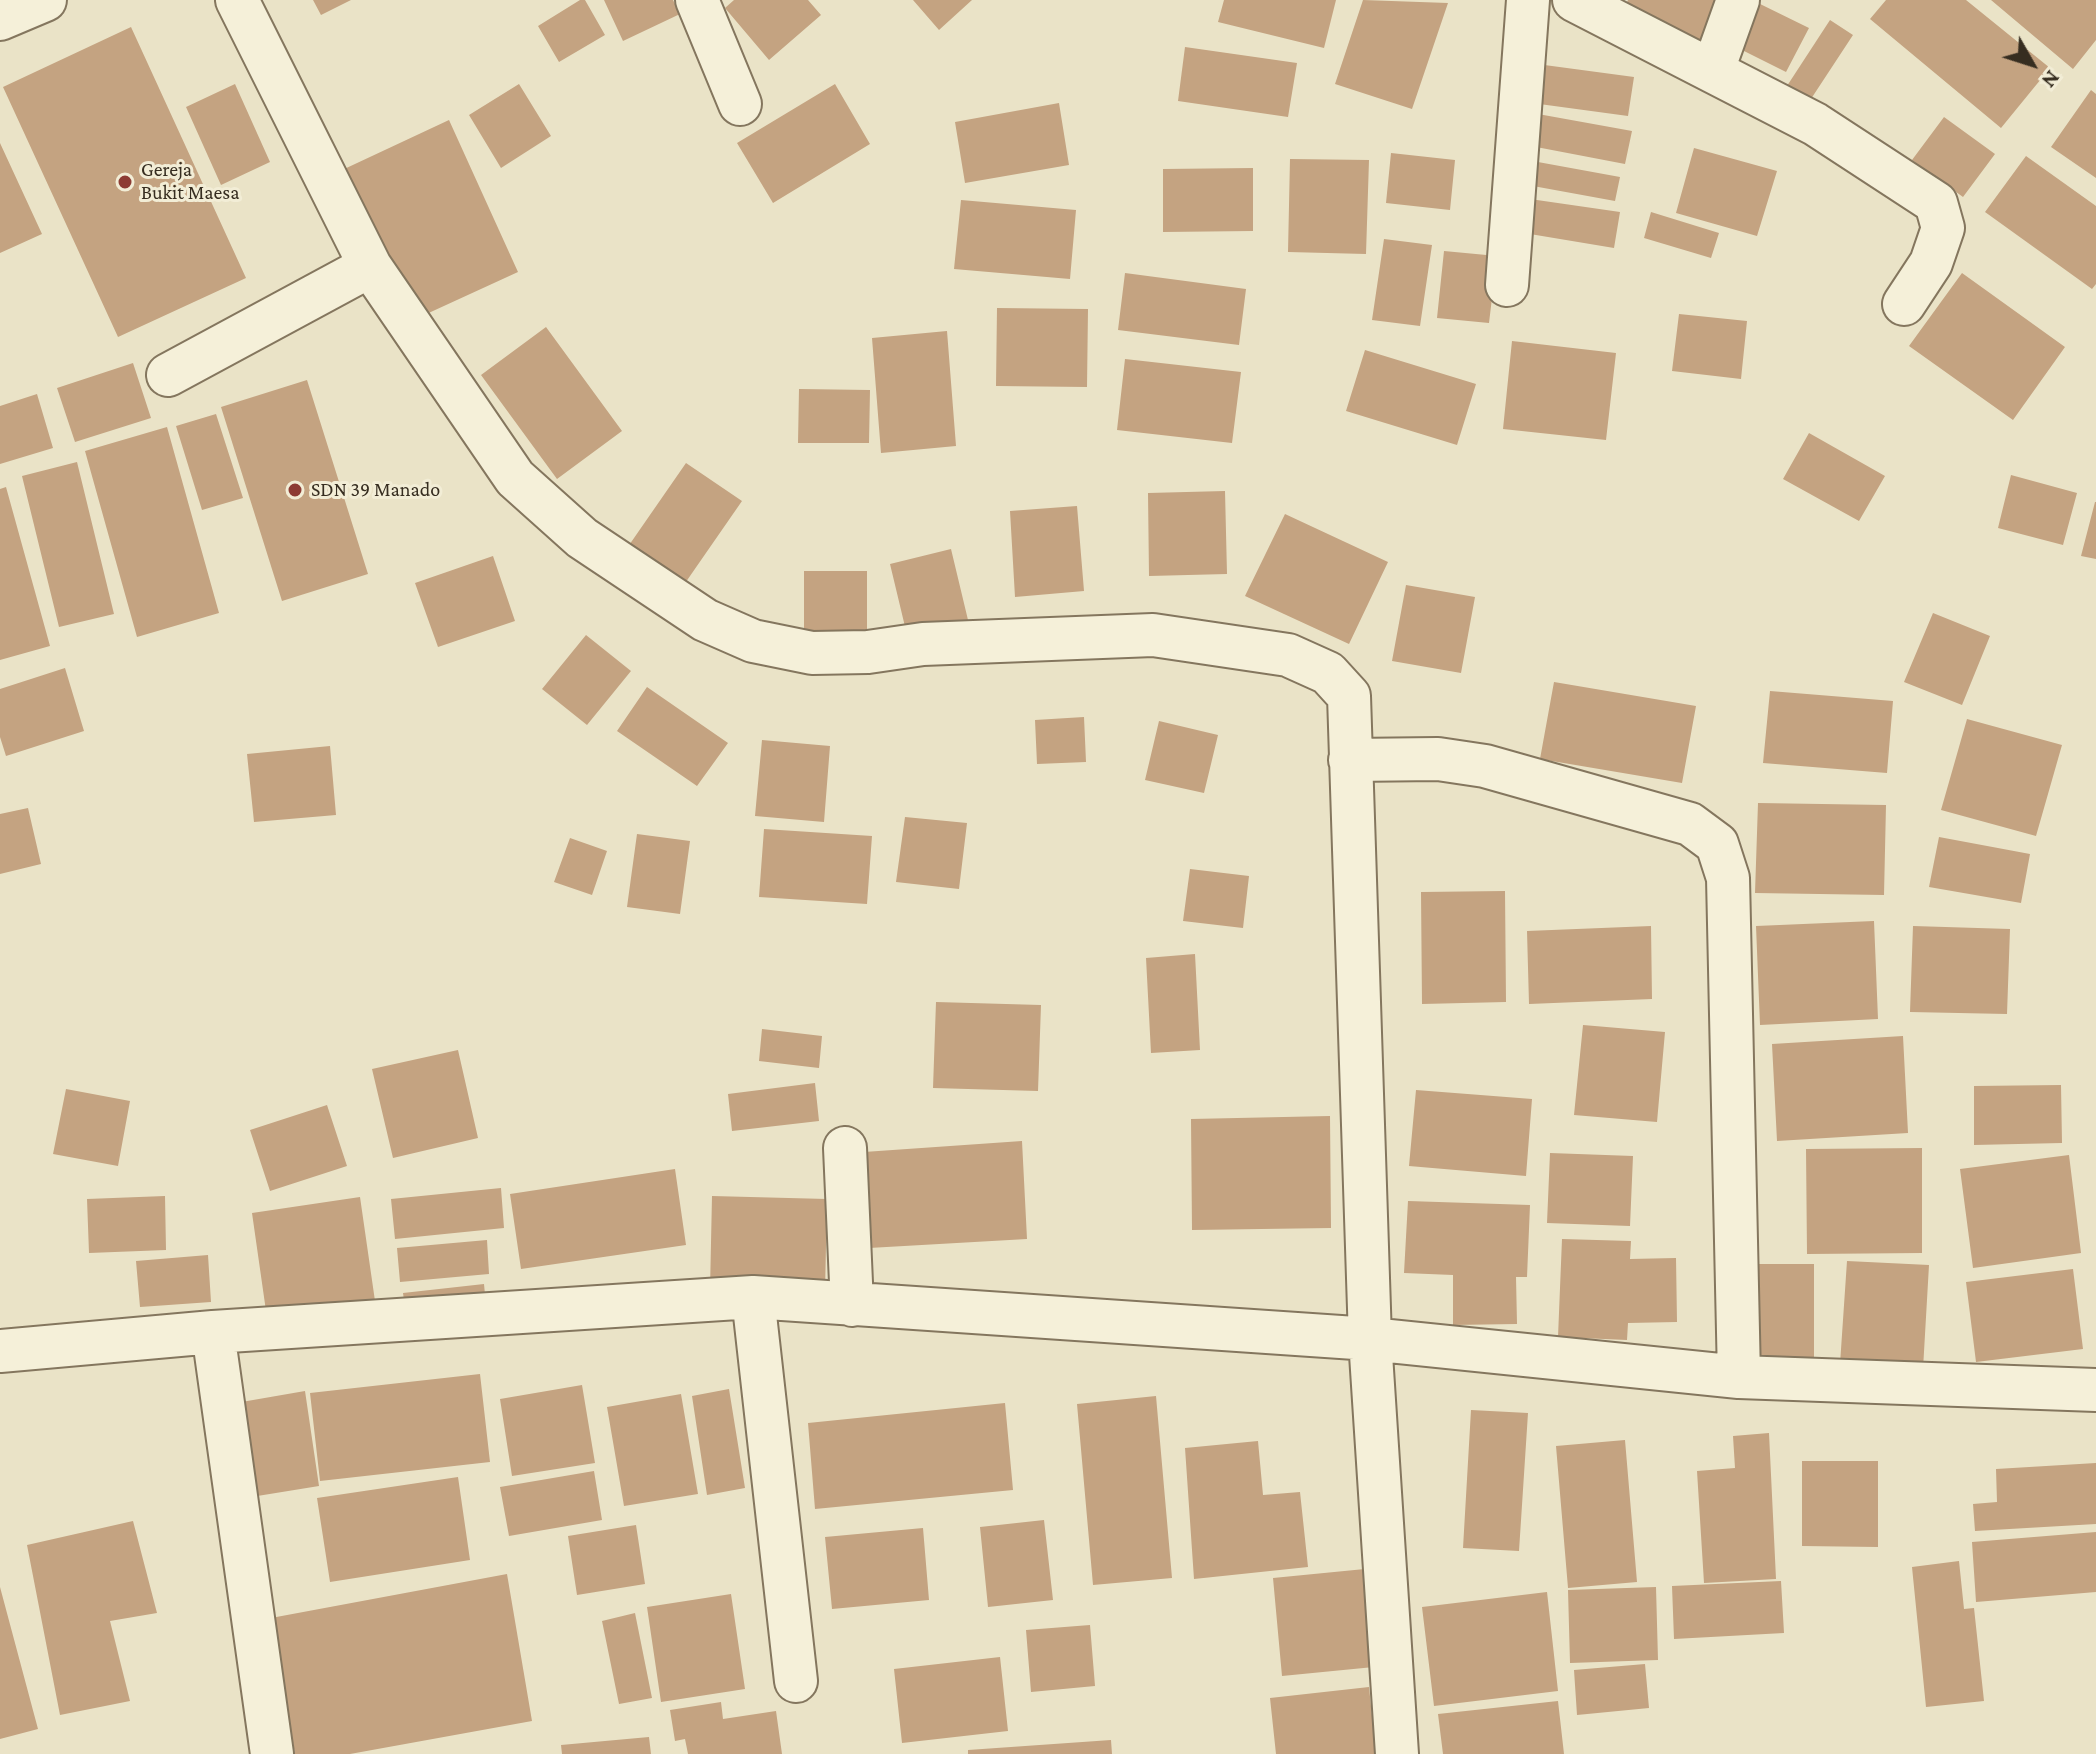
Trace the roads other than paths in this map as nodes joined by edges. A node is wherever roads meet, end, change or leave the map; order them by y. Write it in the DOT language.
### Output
graph roads {
  1 [pos="45,0"];
  2 [pos="237,0"];
  3 [pos="697,0"];
  4 [pos="1528,0"];
  5 [pos="1574,0"];
  6 [pos="1738,0"];
  7 [pos="0,19"];
  8 [pos="1713,70"];
  9 [pos="740,104"];
  10 [pos="370,266"];
  11 [pos="1507,285"];
  12 [pos="1904,304"];
  13 [pos="168,375"];
  14 [pos="1350,760"];
  15 [pos="845,1148"];
  16 [pos="753,1297"];
  17 [pos="852,1305"];
  18 [pos="213,1332"];
  19 [pos="1370,1339"];
  20 [pos="0,1351"];
  21 [pos="1739,1377"];
  22 [pos="2096,1390"];
  23 [pos="796,1681"];
  24 [pos="272,1754"];
  25 [pos="1397,1754"];
  1 -- 7 [label="street"];
  2 -- 10 [label="street"];
  3 -- 9 [label="street"];
  4 -- 11 [label="street"];
  5 -- 8 [label="street"];
  6 -- 8 [label="street"];
  8 -- 12 [label="street"];
  10 -- 13 [label="street"];
  10 -- 14 [label="street"];
  14 -- 19 [label="street"];
  14 -- 21 [label="street"];
  15 -- 17 [label="street"];
  16 -- 17 [label="street"];
  16 -- 18 [label="street"];
  16 -- 23 [label="street"];
  17 -- 19 [label="street"];
  18 -- 20 [label="street"];
  18 -- 24 [label="street"];
  19 -- 21 [label="street"];
  19 -- 25 [label="street"];
  21 -- 22 [label="street"];
}
